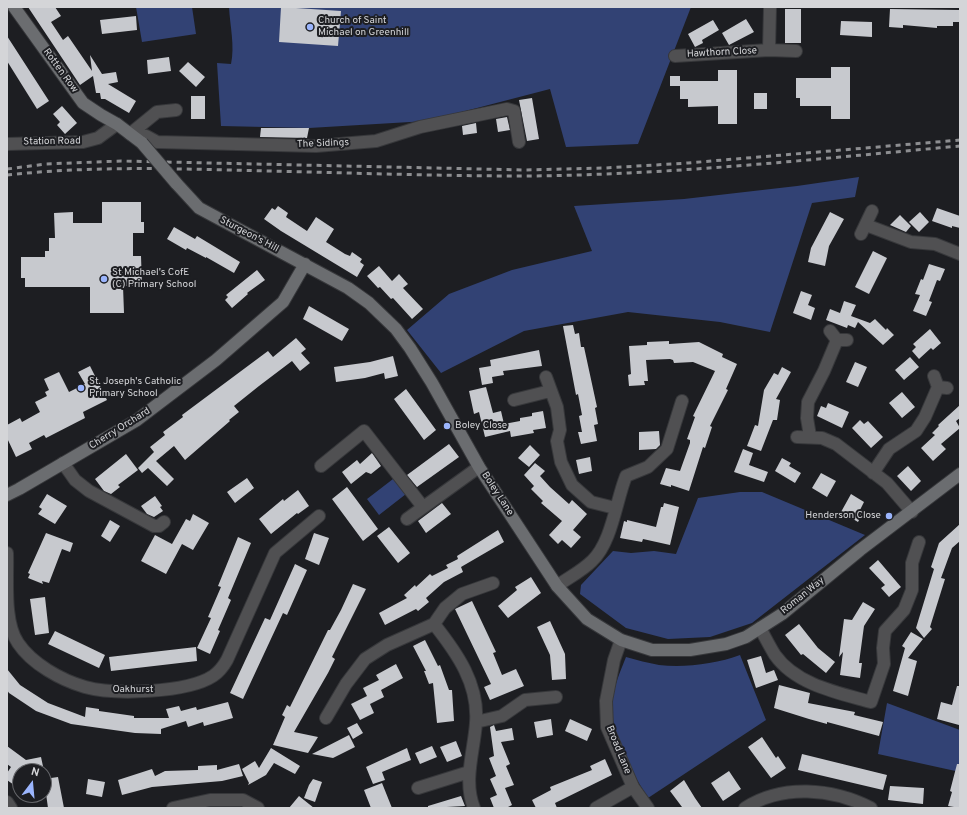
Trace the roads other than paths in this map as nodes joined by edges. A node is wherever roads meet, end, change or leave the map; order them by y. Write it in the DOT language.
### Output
graph roads {
  1 [pos="14,7"];
  2 [pos="770,7"];
  3 [pos="769,50"];
  4 [pos="796,51"];
  5 [pos="674,56"];
  6 [pos="176,110"];
  7 [pos="117,124"];
  8 [pos="130,134"];
  9 [pos="519,142"];
  10 [pos="7,144"];
  11 [pos="872,211"];
  12 [pos="960,254"];
  13 [pos="305,264"];
  14 [pos="396,329"];
  15 [pos="838,337"];
  16 [pos="546,376"];
  17 [pos="940,384"];
  18 [pos="550,391"];
  19 [pos="514,400"];
  20 [pos="682,401"];
  21 [pos="810,436"];
  22 [pos="797,437"];
  23 [pos="63,464"];
  24 [pos="321,466"];
  25 [pos="480,467"];
  26 [pos="873,472"];
  27 [pos="960,474"];
  28 [pos="7,495"];
  29 [pos="423,507"];
  30 [pos="615,508"];
  31 [pos="912,512"];
  32 [pos="319,516"];
  33 [pos="407,519"];
  34 [pos="164,522"];
  35 [pos="919,542"];
  36 [pos="7,553"];
  37 [pos="7,578"];
  38 [pos="492,583"];
  39 [pos="557,586"];
  40 [pos="434,624"];
  41 [pos="760,628"];
  42 [pos="10,632"];
  43 [pos="621,640"];
  44 [pos="556,697"];
  45 [pos="326,718"];
  46 [pos="476,722"];
  47 [pos="469,772"];
  48 [pos="633,787"];
  49 [pos="418,788"];
  50 [pos="7,802"];
  51 [pos="11,808"];
  52 [pos="173,808"];
  53 [pos="258,808"];
  54 [pos="474,808"];
  55 [pos="596,808"];
  56 [pos="648,808"];
  57 [pos="745,808"];
  58 [pos="871,808"];
  1 -- 7 [label="street, Rotten Row"];
  2 -- 3 [label="street, Hawthorn Close"];
  3 -- 4 [label="street, Hawthorn Close"];
  3 -- 5 [label="street, Hawthorn Close"];
  6 -- 8 [label="street"];
  7 -- 8 [label="street, Sturgeon's Hill"];
  7 -- 10 [label="street, Station Road"];
  8 -- 9 [label="street, The Sidings"];
  8 -- 13 [label="street, Sturgeon's Hill, bridge"];
  11 -- 12 [label="street"];
  13 -- 14 [label="street, Sturgeon's Hill"];
  13 -- 23 [label="street, Cherry Orchard"];
  14 -- 25 [label="street, Boley Lane"];
  15 -- 21 [label="street"];
  16 -- 18 [label="street"];
  17 -- 26 [label="street"];
  18 -- 19 [label="street"];
  18 -- 30 [label="street"];
  20 -- 30 [label="street"];
  21 -- 22 [label="street"];
  21 -- 26 [label="street"];
  23 -- 28 [label="street, Cherry Orchard"];
  23 -- 34 [label="street"];
  24 -- 29 [label="street"];
  25 -- 29 [label="street"];
  25 -- 39 [label="street, Boley Lane"];
  26 -- 31 [label="street"];
  27 -- 31 [label="street, Roman Way"];
  29 -- 33 [label="street"];
  30 -- 39 [label="street"];
  31 -- 41 [label="street, Roman Way"];
  32 -- 42 [label="street, Oakhurst"];
  35 -- 41 [label="street"];
  36 -- 37 [label="street, Oakhurst"];
  37 -- 42 [label="street, Oakhurst"];
  38 -- 40 [label="street"];
  39 -- 43 [label="street, Boley Lane"];
  40 -- 45 [label="street"];
  40 -- 46 [label="street"];
  41 -- 43 [label="street, Roman Way"];
  43 -- 48 [label="street, Broad Lane"];
  44 -- 46 [label="street"];
  46 -- 47 [label="street"];
  47 -- 49 [label="street"];
  47 -- 54 [label="street"];
  48 -- 55 [label="street"];
  48 -- 56 [label="street, Broad Lane"];
  50 -- 51 [label="street"];
  52 -- 53 [label="street"];
  57 -- 58 [label="street"];
}
